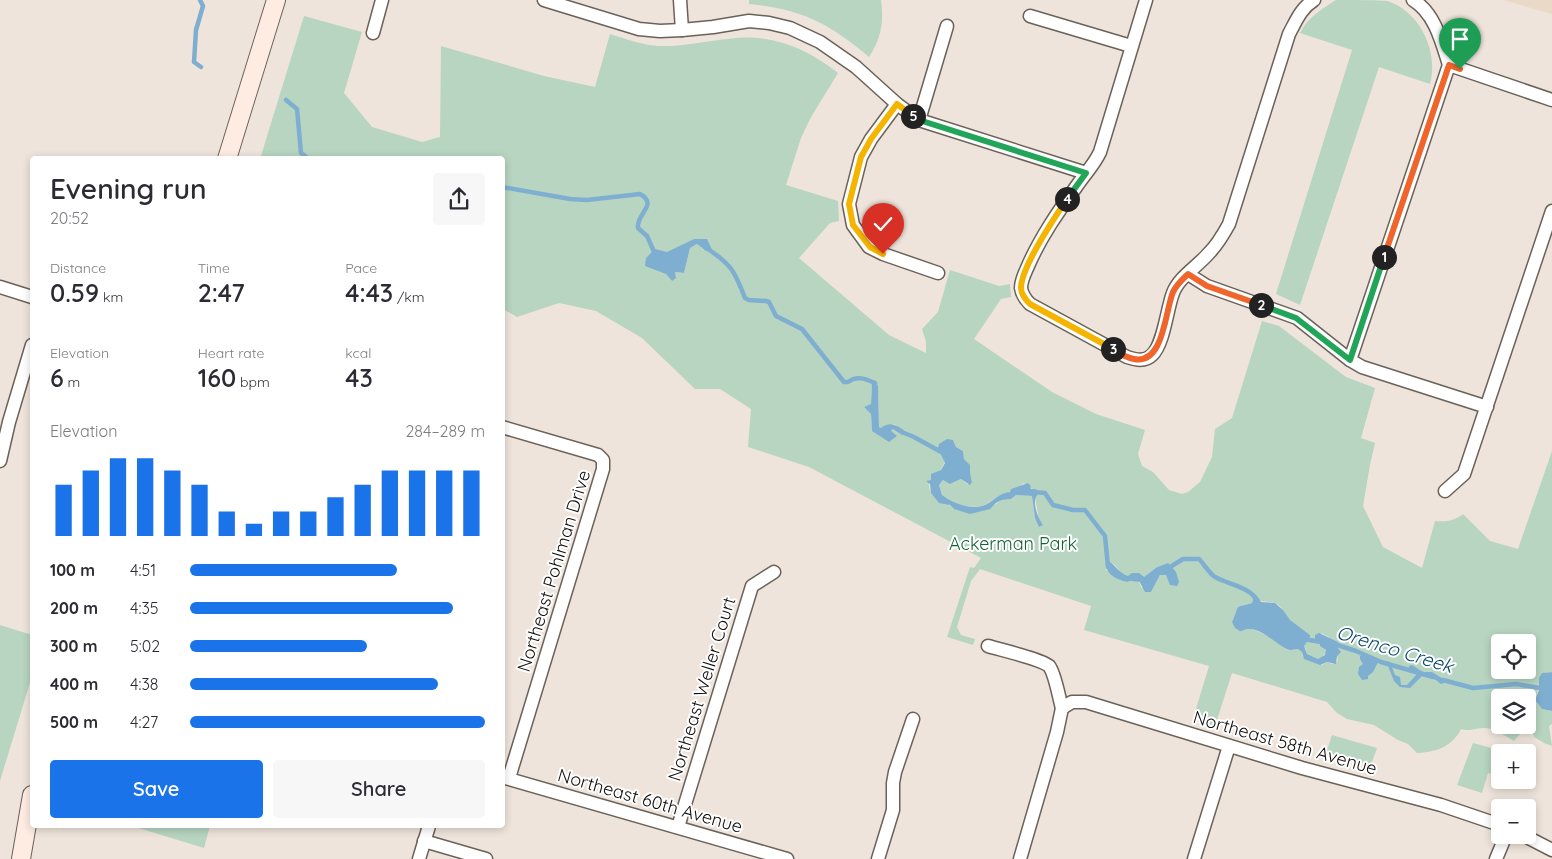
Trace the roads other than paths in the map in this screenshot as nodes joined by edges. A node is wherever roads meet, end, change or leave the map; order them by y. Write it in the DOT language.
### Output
graph roads {
  1 [pos="276,0"];
  2 [pos="382,0"];
  3 [pos="544,0"];
  4 [pos="680,0"];
  5 [pos="1146,0"];
  6 [pos="1414,0"];
  7 [pos="1309,1"];
  8 [pos="1030,16"];
  9 [pos="947,26"];
  10 [pos="682,30"];
  11 [pos="373,33"];
  12 [pos="1131,46"];
  13 [pos="1449,65"];
  14 [pos="1552,100"];
  15 [pos="897,104"];
  16 [pos="919,120"];
  17 [pos="228,156"];
  18 [pos="1086,173"];
  19 [pos="1552,211"];
  20 [pos="938,273"];
  21 [pos="1188,274"];
  22 [pos="0,287"];
  23 [pos="30,296"];
  24 [pos="30,353"];
  25 [pos="1350,360"];
  26 [pos="1487,407"];
  27 [pos="505,427"];
  28 [pos="0,461"];
  29 [pos="1445,491"];
  30 [pos="774,572"];
  31 [pos="988,646"];
  32 [pos="1062,708"];
  33 [pos="913,719"];
  34 [pos="1229,746"];
  35 [pos="506,778"];
  36 [pos="30,807"];
  37 [pos="1491,822"];
  38 [pos="678,827"];
  39 [pos="428,828"];
  40 [pos="424,841"];
  41 [pos="1536,842"];
  42 [pos="1502,844"];
  43 [pos="1552,850"];
  44 [pos="21,859"];
  45 [pos="419,859"];
  46 [pos="486,859"];
  47 [pos="788,859"];
  48 [pos="878,859"];
  49 [pos="1020,859"];
  50 [pos="1194,859"];
  51 [pos="1496,859"];
  1 -- 17 [label="main road"];
  2 -- 11 [label="street"];
  3 -- 10 [label="street"];
  4 -- 10 [label="street"];
  5 -- 12 [label="street"];
  6 -- 13 [label="street"];
  7 -- 21 [label="street"];
  8 -- 12 [label="street"];
  9 -- 16 [label="street"];
  10 -- 15 [label="street"];
  12 -- 18 [label="street"];
  13 -- 14 [label="street"];
  13 -- 25 [label="street"];
  15 -- 16 [label="street"];
  15 -- 20 [label="street"];
  16 -- 18 [label="street"];
  18 -- 21 [label="street"];
  19 -- 26 [label="street"];
  21 -- 25 [label="street"];
  22 -- 23 [label="street"];
  24 -- 28 [label="street"];
  25 -- 26 [label="street"];
  26 -- 29 [label="street"];
  27 -- 35 [label="street, Northeast Pohlman Drive"];
  30 -- 38 [label="street, Northeast Weller Court"];
  31 -- 32 [label="street"];
  32 -- 34 [label="street, Northeast 58th Avenue"];
  32 -- 49 [label="street"];
  33 -- 48 [label="street"];
  34 -- 37 [label="street, Northeast 58th Avenue"];
  34 -- 50 [label="street"];
  35 -- 38 [label="street, Northeast 60th Avenue"];
  36 -- 44 [label="main road"];
  38 -- 47 [label="street, Northeast 60th Avenue"];
  39 -- 40 [label="street"];
  40 -- 45 [label="street"];
  40 -- 46 [label="street"];
  41 -- 43 [label="street"];
  42 -- 51 [label="street"];
}
